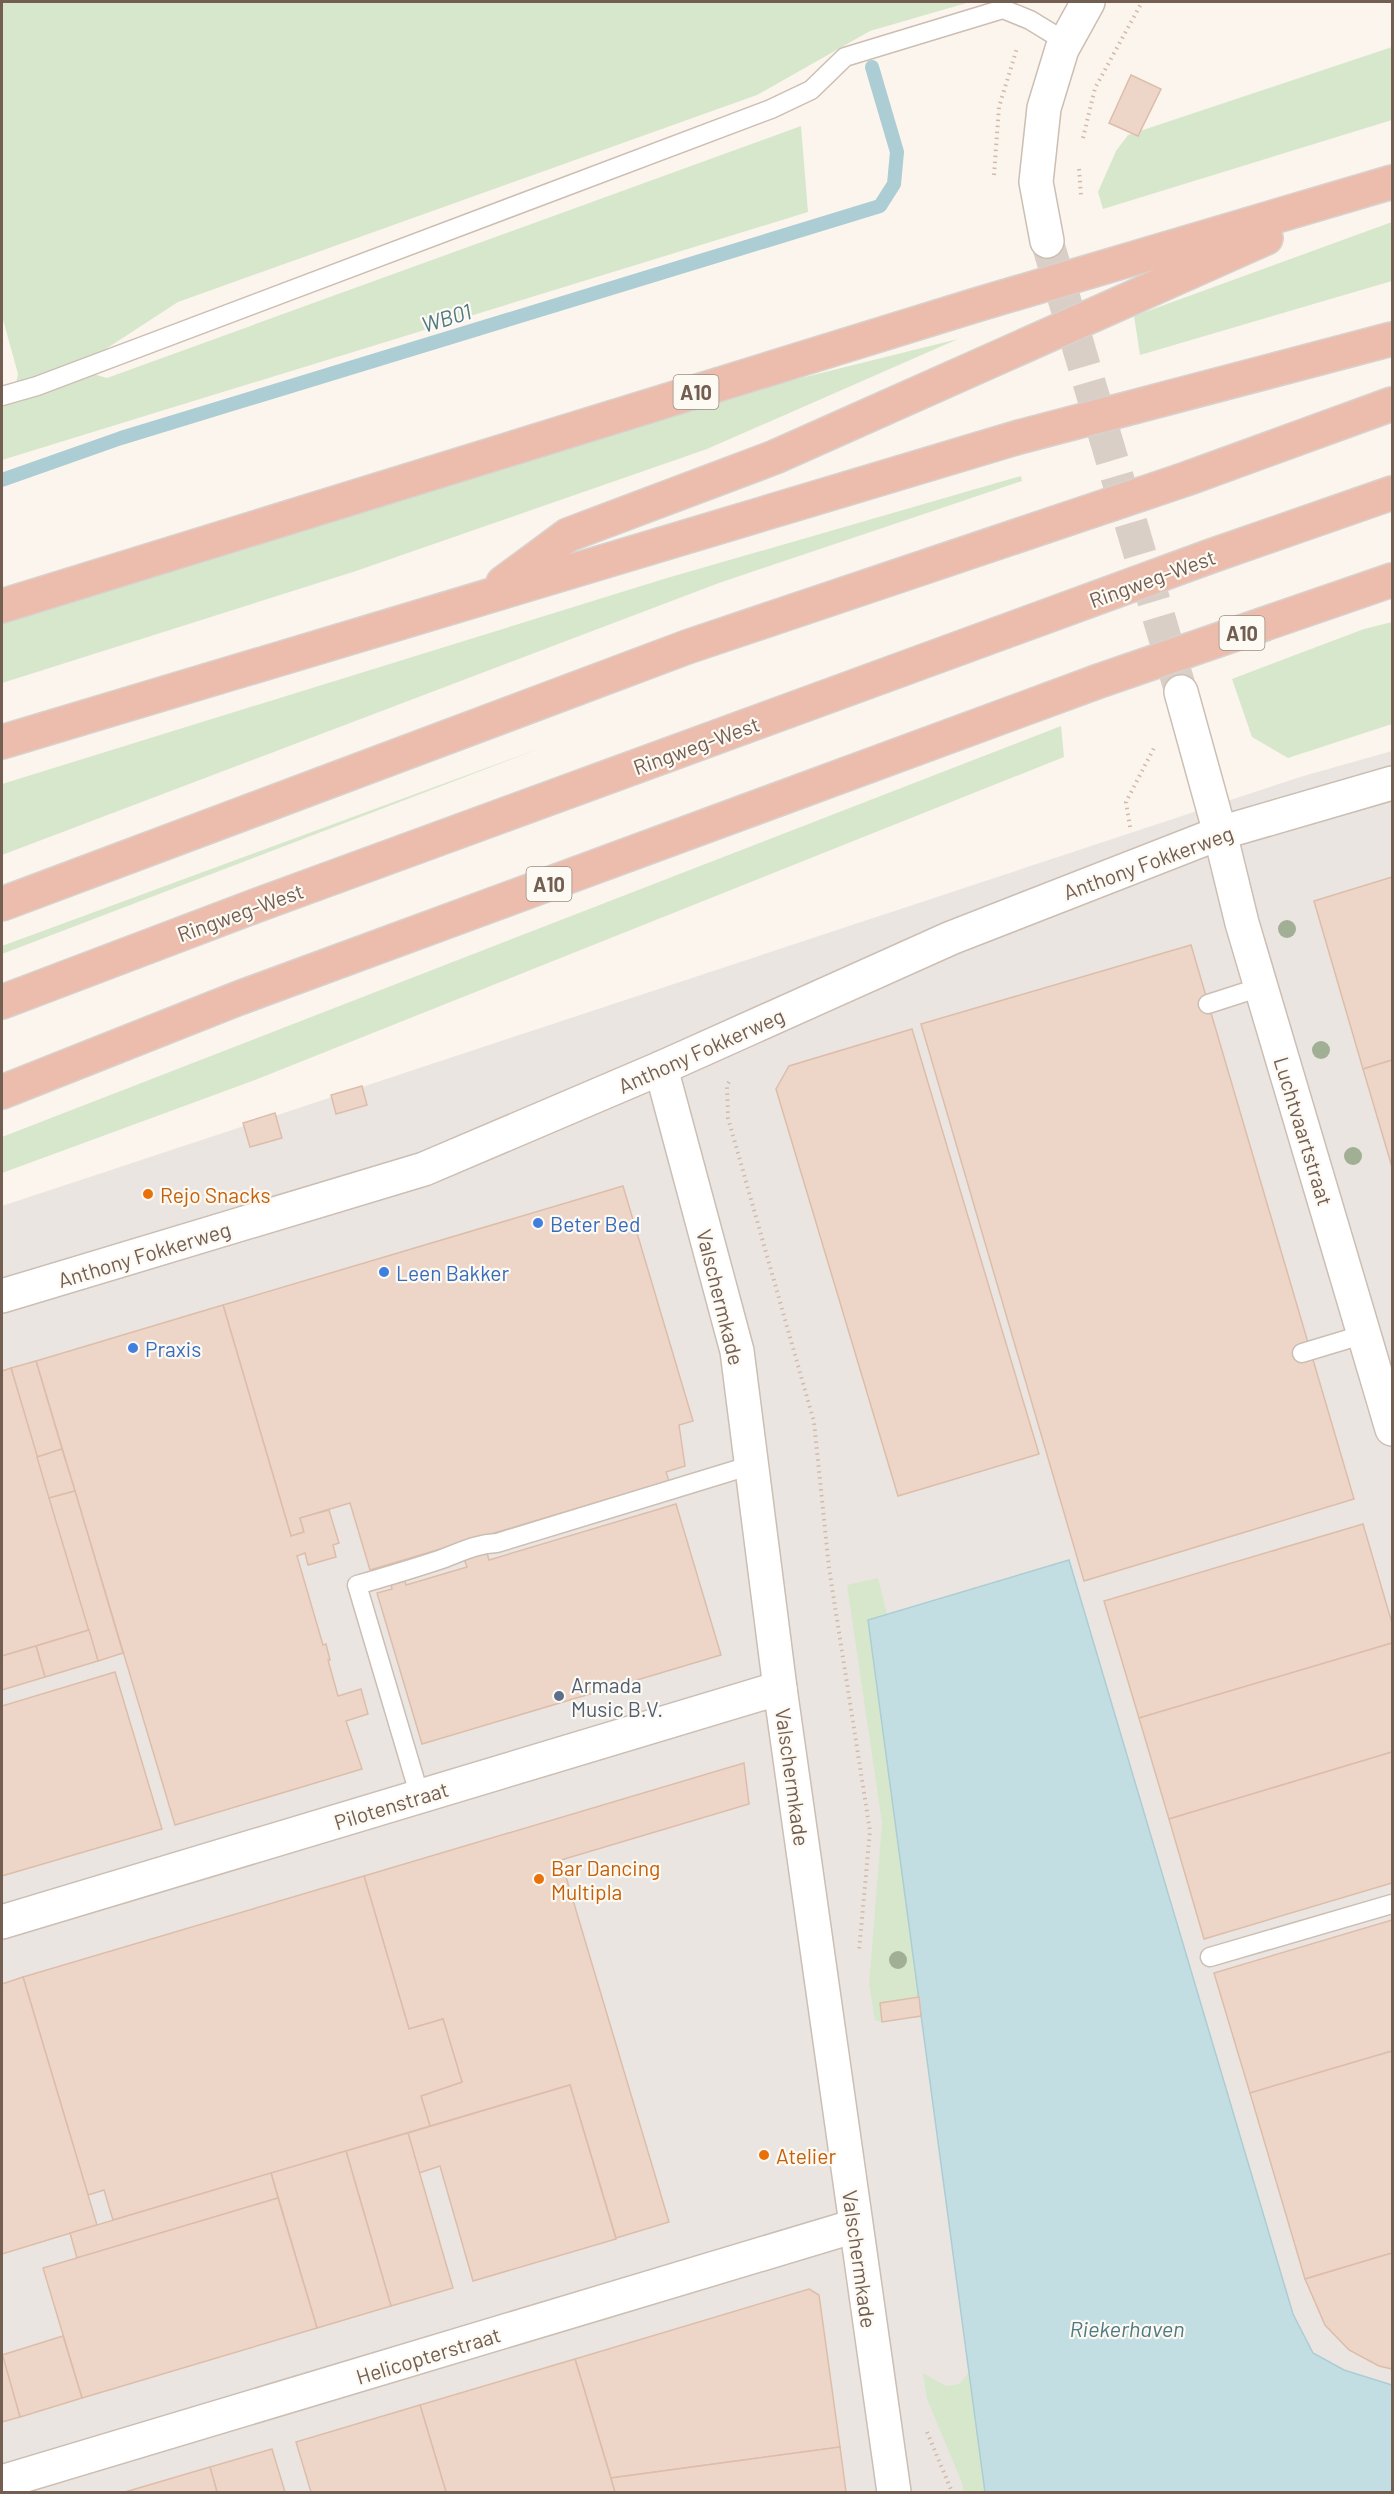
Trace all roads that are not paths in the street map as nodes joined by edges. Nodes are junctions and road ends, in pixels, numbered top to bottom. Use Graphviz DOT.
graph roads {
  1 [pos="1088,2"];
  2 [pos="1066,42"];
  3 [pos="1392,183"];
  4 [pos="1047,241"];
  5 [pos="1392,339"];
  6 [pos="2,396"];
  7 [pos="1392,404"];
  8 [pos="1392,493"];
  9 [pos="1392,580"];
  10 [pos="485,596"];
  11 [pos="2,606"];
  12 [pos="1181,692"];
  13 [pos="2,742"];
  14 [pos="1392,783"];
  15 [pos="1220,833"];
  16 [pos="2,904"];
  17 [pos="1261,987"];
  18 [pos="2,1002"];
  19 [pos="1208,1004"];
  20 [pos="662,1068"];
  21 [pos="2,1092"];
  22 [pos="2,1296"];
  23 [pos="1365,1334"];
  24 [pos="1302,1353"];
  25 [pos="1392,1429"];
  26 [pos="752,1465"];
  27 [pos="780,1688"];
  28 [pos="420,1797"];
  29 [pos="1392,1904"];
  30 [pos="2,1922"];
  31 [pos="1210,1957"];
  32 [pos="855,2226"];
  33 [pos="2,2482"];
  34 [pos="894,2493"];
  1 -- 2 [label="street"];
  2 -- 4 [label="street"];
  2 -- 6 [label="lane"];
  3 -- 10 [label="highway, A10"];
  3 -- 11 [label="highway, A10"];
  5 -- 10 [label="highway, A10"];
  7 -- 16 [label="highway"];
  8 -- 18 [label="highway, Ringweg-West"];
  9 -- 21 [label="highway, A10"];
  10 -- 13 [label="highway, A10"];
  12 -- 15 [label="street, Luchtvaartstraat"];
  14 -- 15 [label="street, Anthony Fokkerweg"];
  15 -- 17 [label="street, Luchtvaartstraat"];
  15 -- 20 [label="street, Anthony Fokkerweg"];
  17 -- 19 [label="lane"];
  17 -- 23 [label="street, Luchtvaartstraat"];
  20 -- 22 [label="street, Anthony Fokkerweg"];
  20 -- 26 [label="street, Valschermkade"];
  23 -- 24 [label="lane"];
  23 -- 25 [label="street, Luchtvaartstraat"];
  26 -- 27 [label="street, Valschermkade"];
  26 -- 28 [label="lane"];
  27 -- 28 [label="street, Pilotenstraat"];
  27 -- 32 [label="street, Valschermkade"];
  28 -- 30 [label="street, Pilotenstraat"];
  29 -- 31 [label="lane"];
  32 -- 33 [label="street, Helicopterstraat"];
  32 -- 34 [label="street, Valschermkade"];
}
